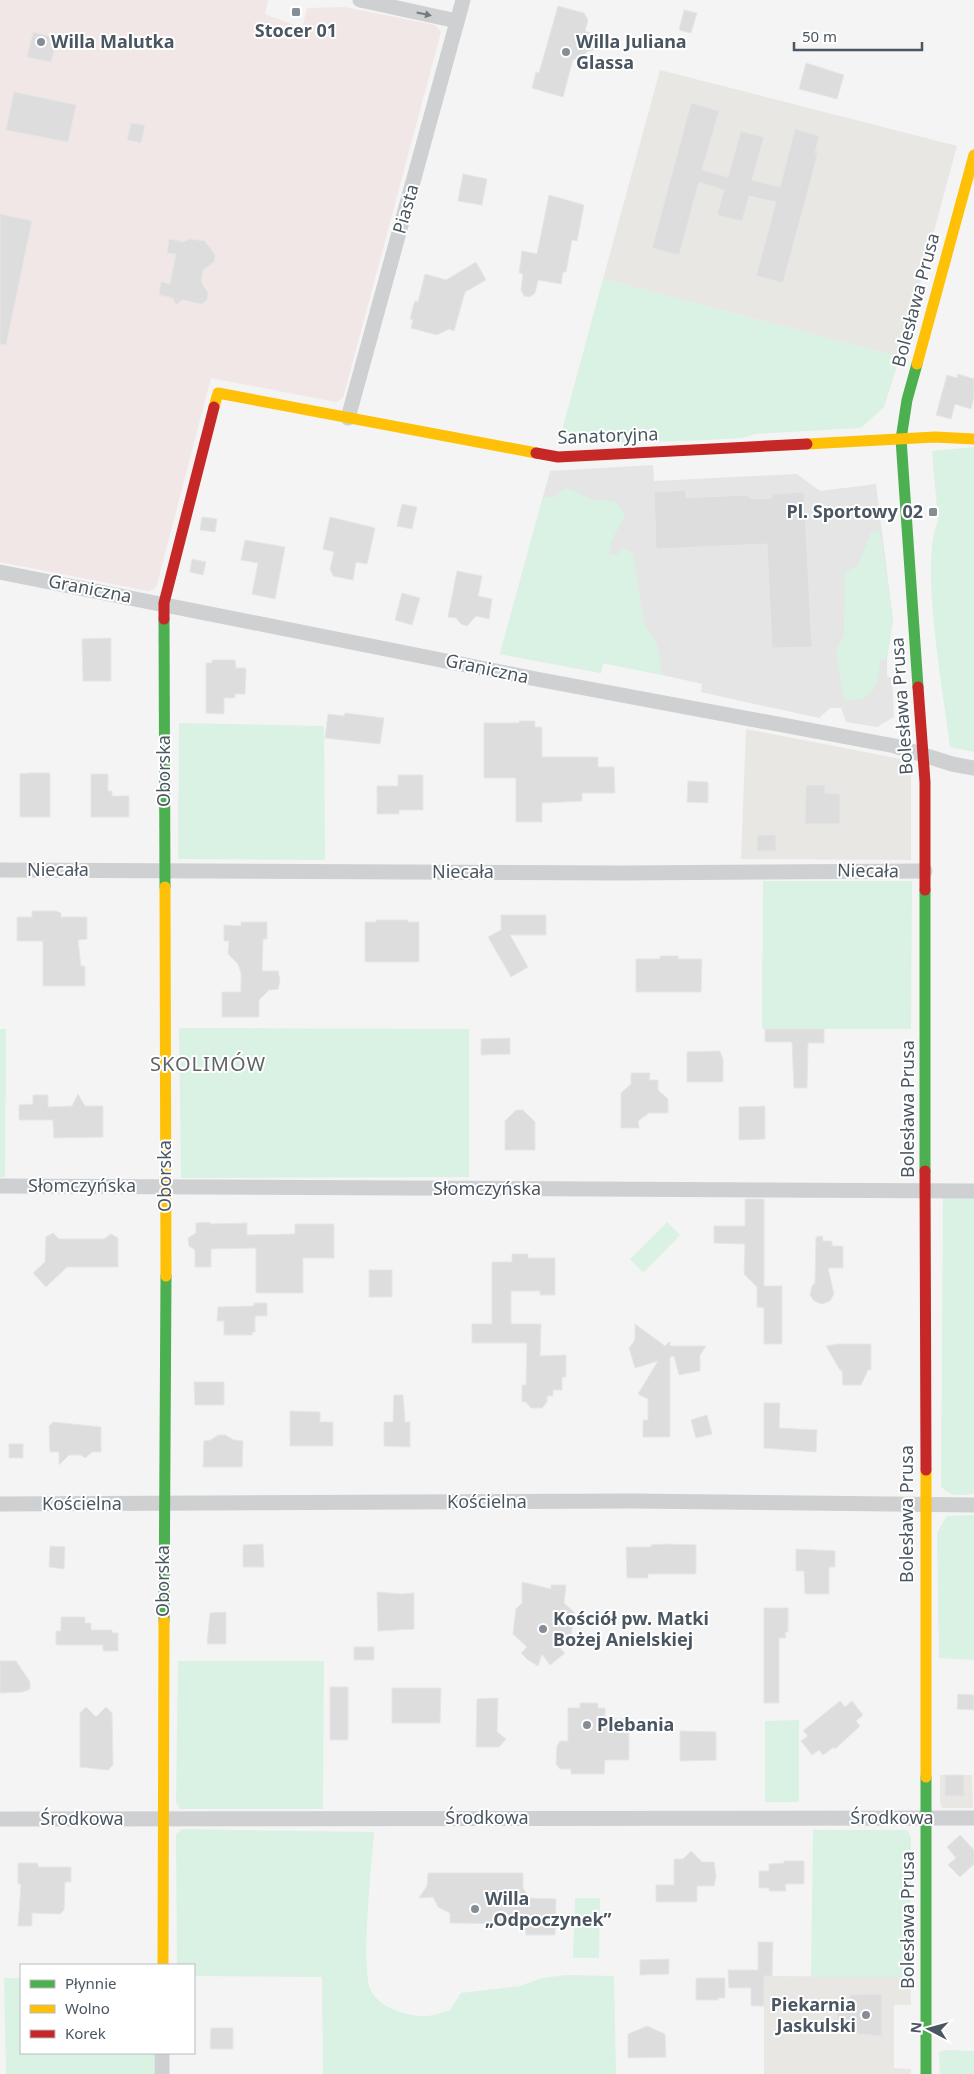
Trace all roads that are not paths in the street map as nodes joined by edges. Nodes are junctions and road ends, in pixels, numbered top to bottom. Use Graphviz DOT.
graph roads {
  1 [pos="360,0"];
  2 [pos="463,0"];
  3 [pos="457,21"];
  4 [pos="974,155"];
  5 [pos="218,393"];
  6 [pos="348,418"];
  7 [pos="901,438"];
  8 [pos="974,439"];
  9 [pos="0,572"];
  10 [pos="164,603"];
  11 [pos="925,754"];
  12 [pos="974,768"];
  13 [pos="0,870"];
  14 [pos="165,870"];
  15 [pos="925,871"];
  16 [pos="0,1186"];
  17 [pos="166,1186"];
  18 [pos="925,1191"];
  19 [pos="974,1191"];
  20 [pos="0,1504"];
  21 [pos="164,1504"];
  22 [pos="924,1505"];
  23 [pos="974,1505"];
  24 [pos="164,1818"];
  25 [pos="925,1818"];
  26 [pos="974,1818"];
  27 [pos="0,1819"];
  28 [pos="163,1964"];
  29 [pos="162,2054"];
  30 [pos="162,2074"];
  31 [pos="926,2074"];
  1 -- 3 [label="street, one-way"];
  2 -- 3 [label="street, Piasta"];
  3 -- 6 [label="street, Piasta"];
  4 -- 7 [label="street, Bolesława Prusa"];
  5 -- 6 [label="street, Sanatoryjna"];
  5 -- 10 [label="street, Oborska"];
  6 -- 7 [label="street, Sanatoryjna"];
  7 -- 8 [label="street, Sanatoryjna"];
  7 -- 11 [label="street, Bolesława Prusa"];
  9 -- 10 [label="street, Graniczna"];
  10 -- 11 [label="street, Graniczna"];
  10 -- 14 [label="street, Oborska"];
  11 -- 12 [label="street, Graniczna"];
  11 -- 15 [label="street, Bolesława Prusa"];
  13 -- 14 [label="street, Niecała"];
  14 -- 15 [label="street, Niecała"];
  14 -- 17 [label="street, Oborska"];
  15 -- 18 [label="street, Bolesława Prusa"];
  16 -- 17 [label="street, Słomczyńska"];
  17 -- 18 [label="street, Słomczyńska"];
  17 -- 21 [label="street, Oborska"];
  18 -- 19 [label="street, Słomczyńska"];
  18 -- 22 [label="street, Bolesława Prusa"];
  20 -- 21 [label="street, Kościelna"];
  21 -- 22 [label="street, Kościelna"];
  21 -- 24 [label="street, Oborska"];
  22 -- 23 [label="street, Kościelna"];
  22 -- 25 [label="street, Bolesława Prusa"];
  24 -- 25 [label="street, Środkowa"];
  24 -- 27 [label="street, Środkowa"];
  24 -- 28 [label="street, Oborska"];
  25 -- 26 [label="street, Środkowa"];
  25 -- 31 [label="street, Bolesława Prusa"];
  29 -- 30 [label="street"];
}
